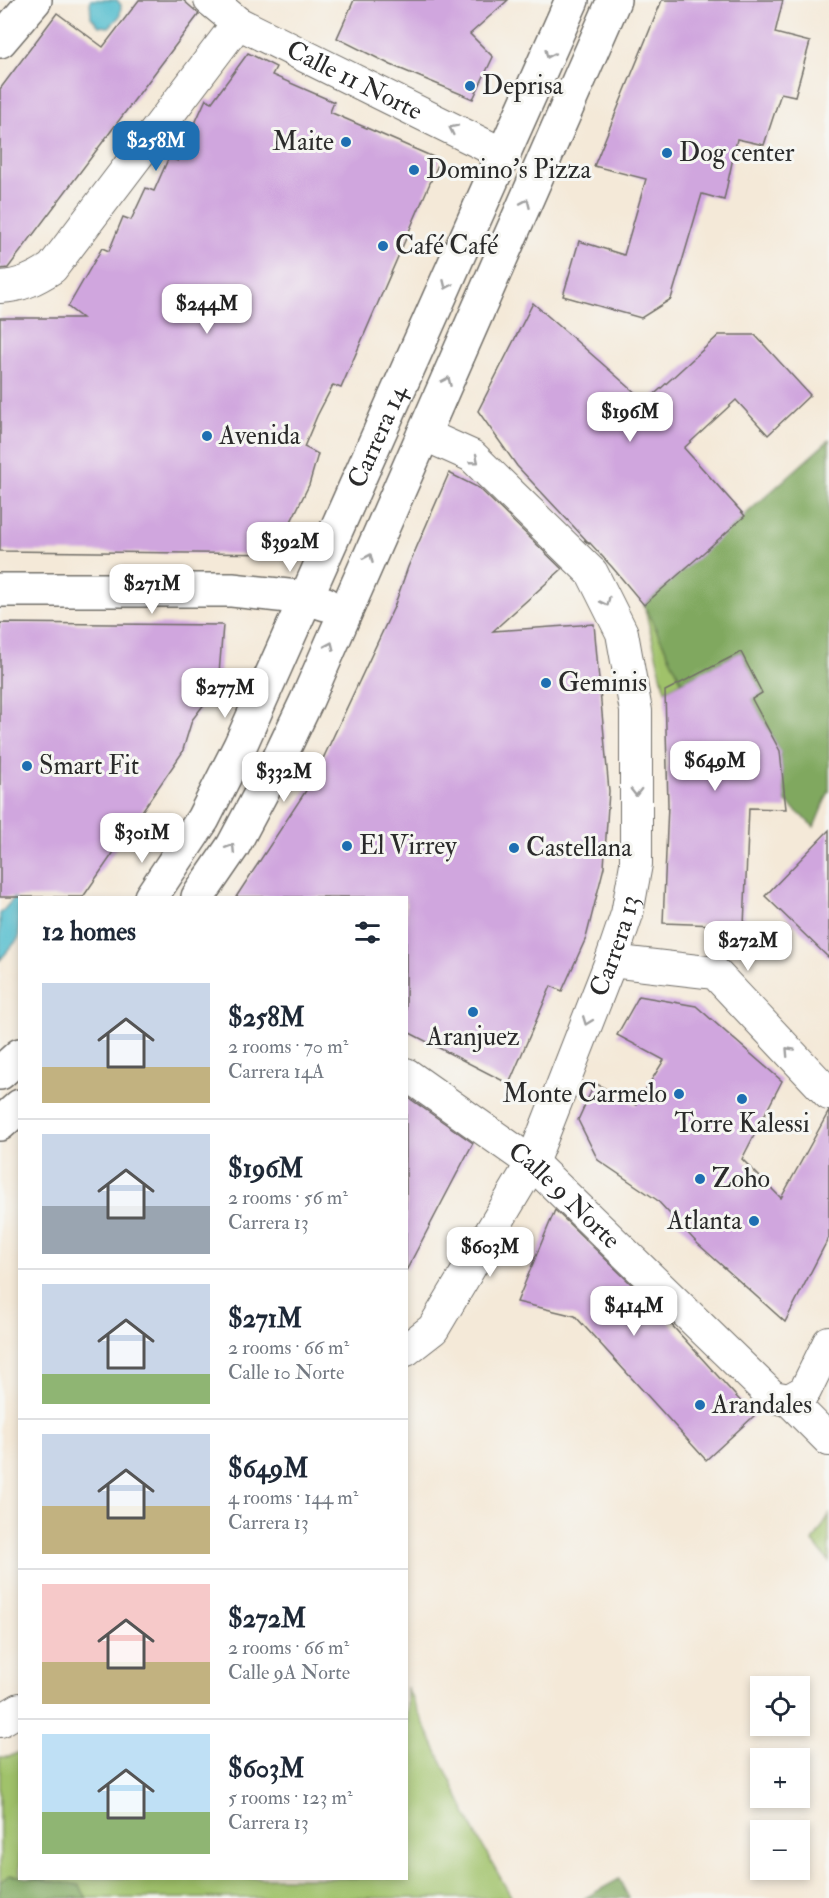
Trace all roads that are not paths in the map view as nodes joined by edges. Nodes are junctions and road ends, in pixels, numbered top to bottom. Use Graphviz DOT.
graph roads {
  1 [pos="35,0"];
  2 [pos="210,0"];
  3 [pos="572,0"];
  4 [pos="614,0"];
  5 [pos="238,23"];
  6 [pos="0,41"];
  7 [pos="505,155"];
  8 [pos="0,287"];
  9 [pos="423,434"];
  10 [pos="0,590"];
  11 [pos="307,598"];
  12 [pos="345,611"];
  13 [pos="152,896"];
  14 [pos="199,896"];
  15 [pos="611,961"];
  16 [pos="18,1057"];
  17 [pos="0,1073"];
  18 [pos="408,1075"];
  19 [pos="829,1094"];
  20 [pos="18,1108"];
  21 [pos="0,1124"];
  22 [pos="532,1163"];
  23 [pos="829,1342"];
  24 [pos="408,1348"];
  25 [pos="789,1400"];
  26 [pos="829,1440"];
  27 [pos="18,1710"];
  28 [pos="0,1721"];
  1 -- 6 [label="main road"];
  2 -- 5 [label="street, Calle 11 Norte"];
  3 -- 7 [label="main road, Carrera 14, one-way"];
  9 -- 4 [label="main road, Carrera 14, one-way"];
  7 -- 5 [label="street, Calle 11 Norte, one-way"];
  5 -- 8 [label="street"];
  7 -- 11 [label="main road, Carrera 14, one-way"];
  12 -- 9 [label="main road, Carrera 14, one-way"];
  9 -- 15 [label="street, Carrera 13, one-way"];
  10 -- 11 [label="main road"];
  11 -- 12 [label="main road"];
  11 -- 13 [label="main road, Carrera 14"];
  14 -- 12 [label="main road, Carrera 14, one-way"];
  19 -- 15 [label="street, one-way"];
  15 -- 22 [label="street, Carrera 13, one-way"];
  16 -- 17 [label="main road"];
  18 -- 22 [label="street, Calle 9 Norte"];
  20 -- 21 [label="main road"];
  22 -- 24 [label="street, Carrera 13"];
  22 -- 25 [label="street, Calle 9 Norte"];
  23 -- 25 [label="street"];
  25 -- 26 [label="street, Calle 9 Norte"];
  27 -- 28 [label="street"];
}
